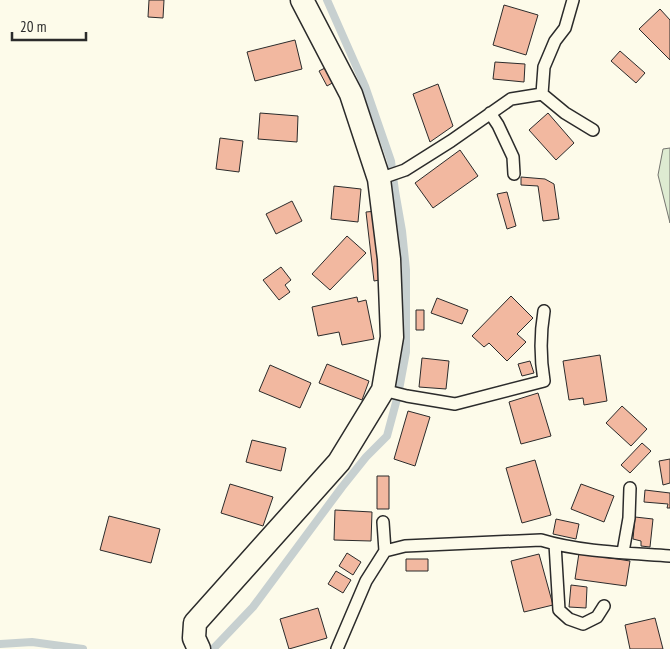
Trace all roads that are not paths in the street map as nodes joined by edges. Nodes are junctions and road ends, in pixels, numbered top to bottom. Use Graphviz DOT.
graph roads {
  1 [pos="302,0"];
  2 [pos="573,0"];
  3 [pos="542,94"];
  4 [pos="490,112"];
  5 [pos="593,130"];
  6 [pos="514,174"];
  7 [pos="384,178"];
  8 [pos="544,311"];
  9 [pos="387,392"];
  10 [pos="630,488"];
  11 [pos="383,522"];
  12 [pos="555,544"];
  13 [pos="385,551"];
  14 [pos="623,552"];
  15 [pos="670,556"];
  16 [pos="604,606"];
  17 [pos="197,644"];
  18 [pos="337,649"];
  1 -- 7 [label="street"];
  2 -- 3 [label="lane"];
  3 -- 4 [label="lane"];
  3 -- 5 [label="lane"];
  4 -- 6 [label="lane"];
  4 -- 7 [label="lane"];
  7 -- 9 [label="street"];
  8 -- 9 [label="lane"];
  9 -- 17 [label="street"];
  10 -- 14 [label="lane"];
  11 -- 13 [label="lane"];
  12 -- 13 [label="lane"];
  12 -- 14 [label="lane"];
  12 -- 16 [label="lane"];
  13 -- 18 [label="lane"];
  14 -- 15 [label="lane"];
}
